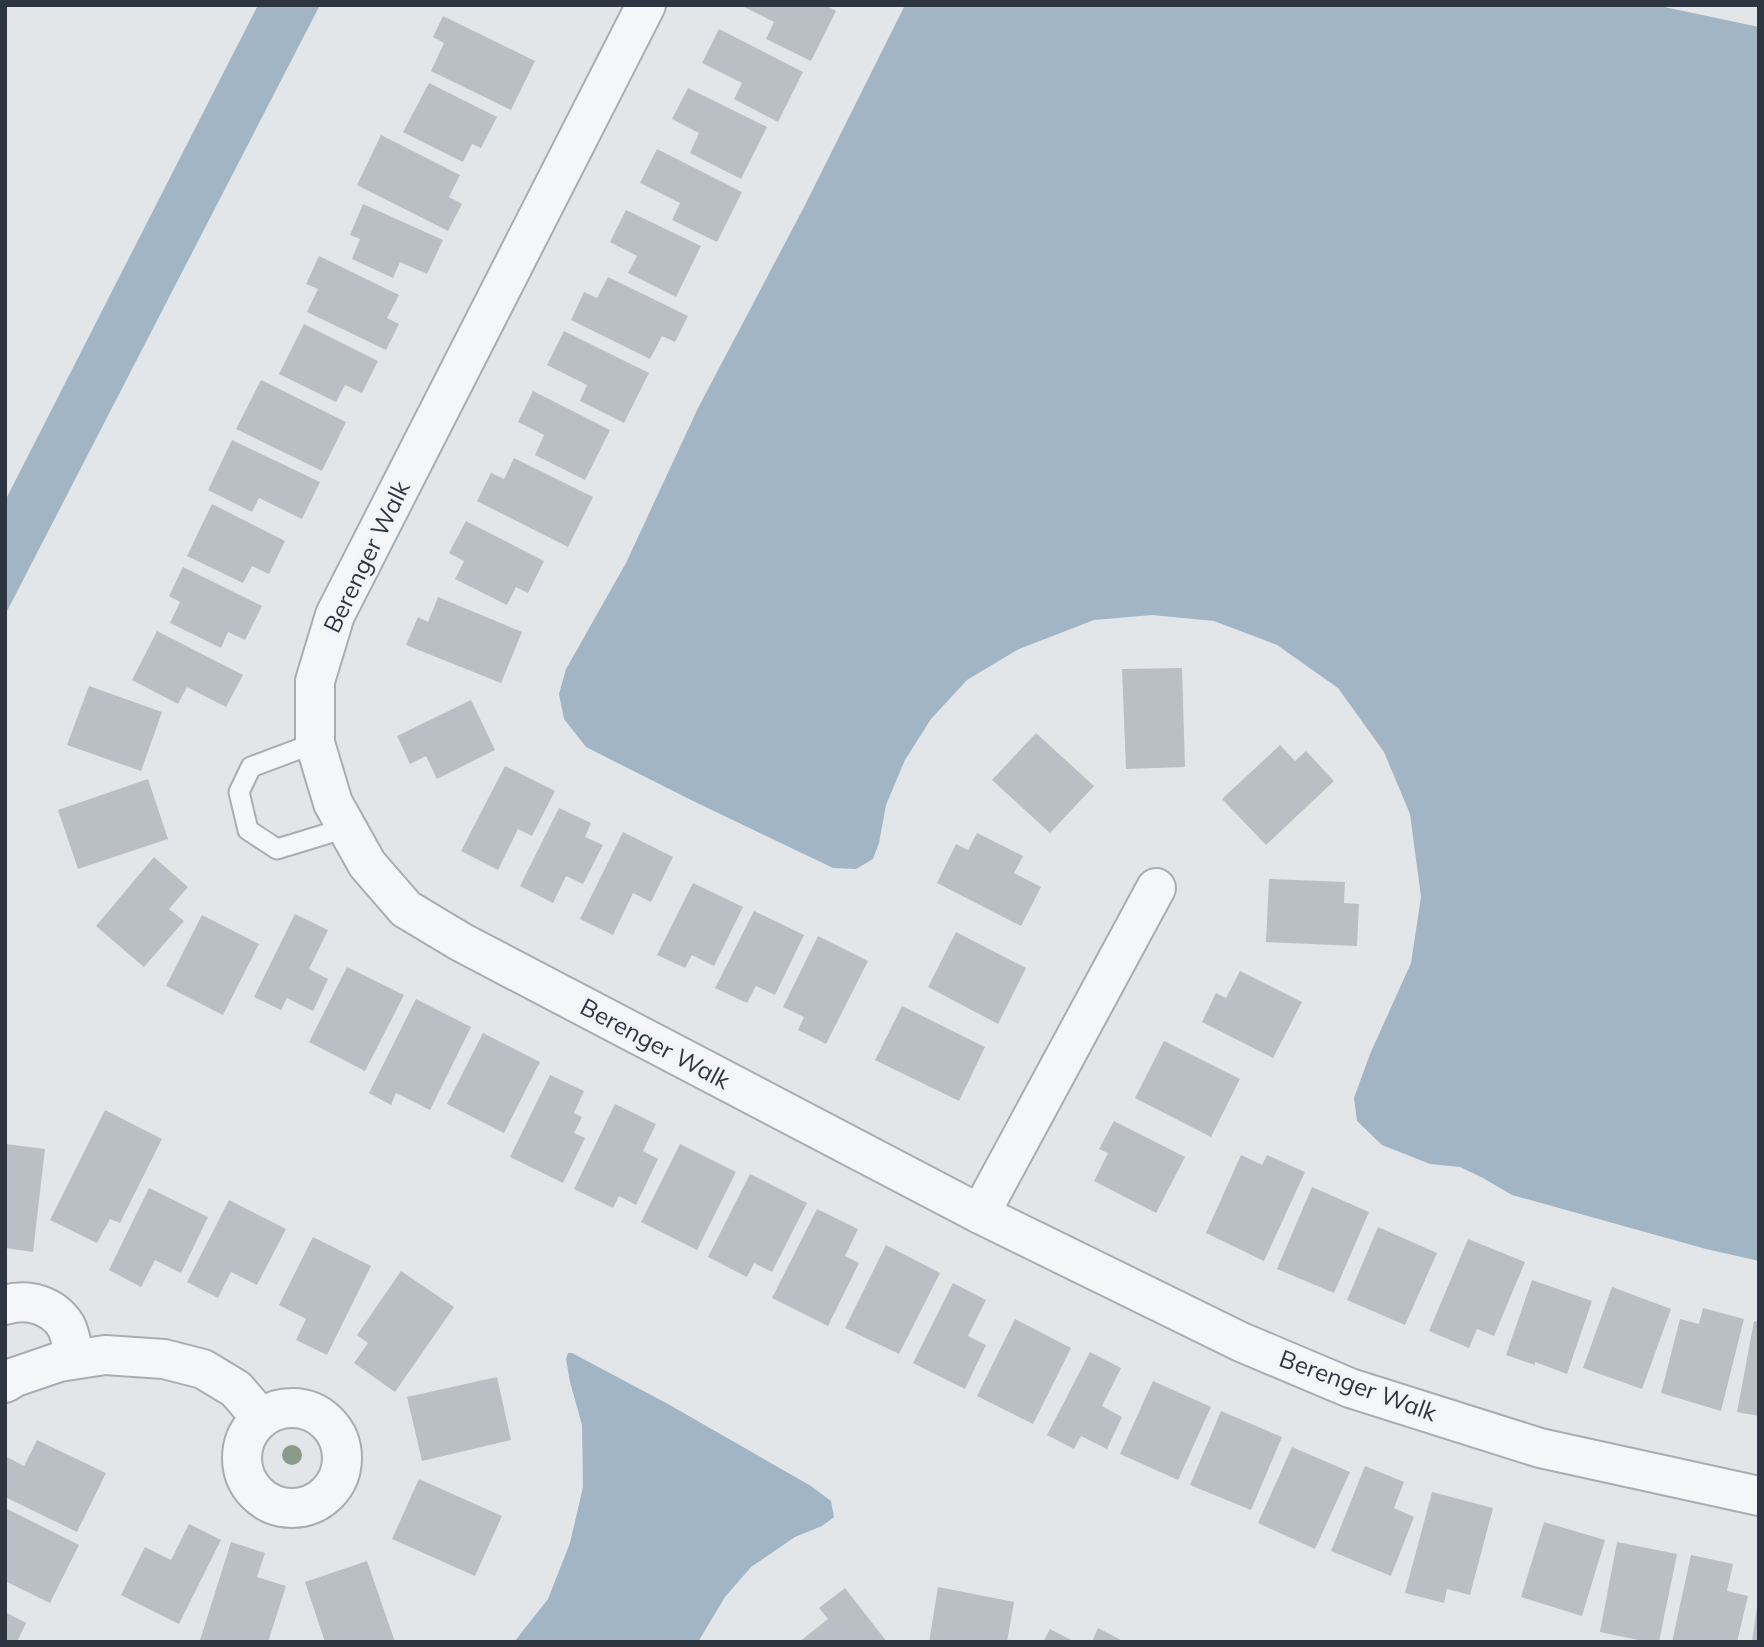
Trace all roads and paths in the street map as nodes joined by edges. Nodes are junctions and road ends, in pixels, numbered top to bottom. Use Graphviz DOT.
graph roads {
  1 [pos="646,5"];
  2 [pos="315,743"];
  3 [pos="346,828"];
  4 [pos="1156,888"];
  5 [pos="980,1214"];
  6 [pos="5,1305"];
  7 [pos="75,1359"];
  8 [pos="5,1383"];
  9 [pos="261,1418"];
  10 [pos="1759,1496"];
  1 -- 2 [label="street, Berenger Walk"];
  2 -- 3 [label="street, Berenger Walk"];
  2 -- 3 [label="lane"];
  3 -- 5 [label="street, Berenger Walk"];
  4 -- 5 [label="street"];
  5 -- 10 [label="street, Berenger Walk"];
  6 -- 7 [label="street"];
  7 -- 8 [label="street"];
  7 -- 9 [label="street"];
}
